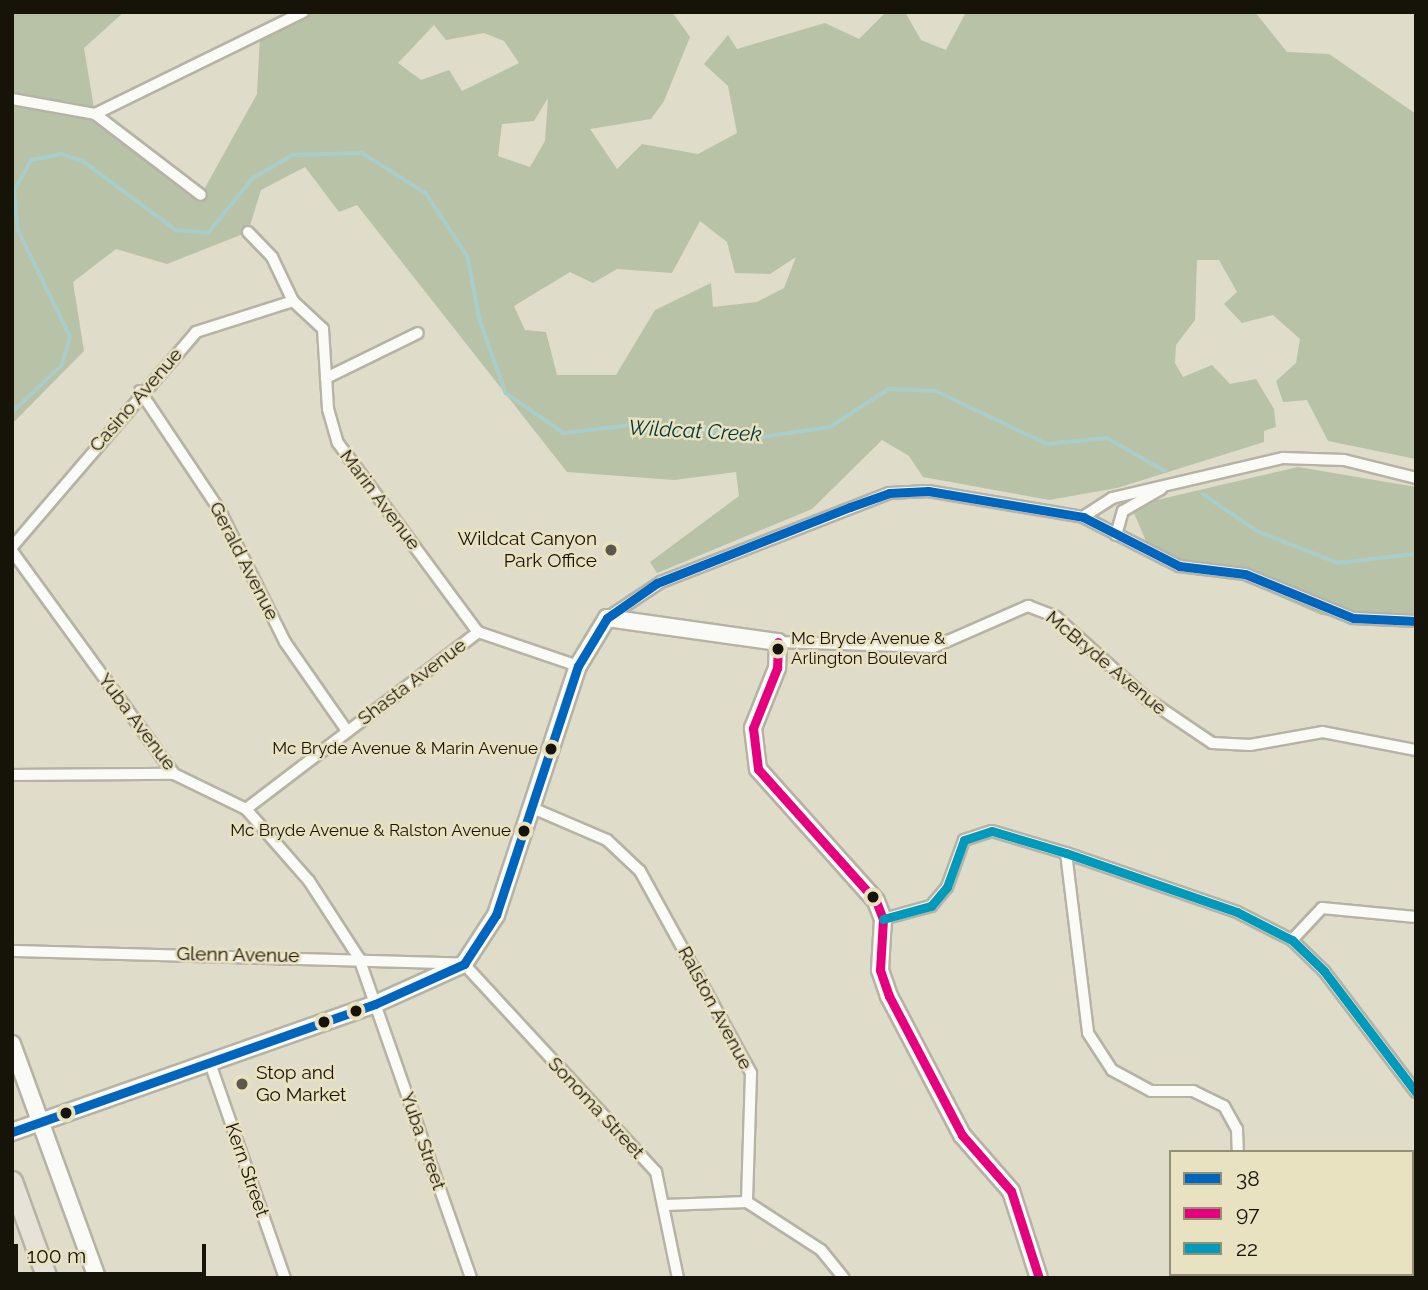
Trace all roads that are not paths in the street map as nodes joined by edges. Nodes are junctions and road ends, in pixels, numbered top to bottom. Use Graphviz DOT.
graph roads {
  1 [pos="303,12"];
  2 [pos="12,99"];
  3 [pos="95,114"];
  4 [pos="201,195"];
  5 [pos="248,232"];
  6 [pos="293,301"];
  7 [pos="418,333"];
  8 [pos="327,378"];
  9 [pos="140,391"];
  10 [pos="1416,478"];
  11 [pos="1161,489"];
  12 [pos="1118,498"];
  13 [pos="1123,511"];
  14 [pos="1083,517"];
  15 [pos="1116,535"];
  16 [pos="12,549"];
  17 [pos="607,618"];
  18 [pos="1416,621"];
  19 [pos="478,632"];
  20 [pos="778,642"];
  21 [pos="578,666"];
  22 [pos="347,732"];
  23 [pos="1416,750"];
  24 [pos="174,774"];
  25 [pos="12,775"];
  26 [pos="530,807"];
  27 [pos="246,809"];
  28 [pos="1066,853"];
  29 [pos="1416,917"];
  30 [pos="883,919"];
  31 [pos="1292,940"];
  32 [pos="12,951"];
  33 [pos="359,958"];
  34 [pos="464,964"];
  35 [pos="375,1004"];
  36 [pos="12,1044"];
  37 [pos="210,1063"];
  38 [pos="1416,1092"];
  39 [pos="36,1124"];
  40 [pos="12,1132"];
  41 [pos="1238,1150"];
  42 [pos="12,1181"];
  43 [pos="747,1202"];
  44 [pos="664,1205"];
  45 [pos="47,1278"];
  46 [pos="97,1278"];
  47 [pos="285,1278"];
  48 [pos="471,1278"];
  49 [pos="678,1278"];
  50 [pos="844,1278"];
  51 [pos="1038,1278"];
  1 -- 3 [label="street"];
  2 -- 3 [label="street"];
  3 -- 4 [label="street"];
  5 -- 6 [label="street, Marin Avenue"];
  6 -- 8 [label="street, Marin Avenue"];
  6 -- 9 [label="street, Casino Avenue"];
  7 -- 8 [label="street"];
  8 -- 19 [label="street, Marin Avenue"];
  9 -- 16 [label="street, Casino Avenue"];
  9 -- 22 [label="street, Gerald Avenue"];
  10 -- 11 [label="street"];
  11 -- 12 [label="street"];
  11 -- 13 [label="street"];
  12 -- 13 [label="street"];
  12 -- 14 [label="street"];
  13 -- 15 [label="street"];
  14 -- 15 [label="street"];
  14 -- 17 [label="street"];
  15 -- 18 [label="street"];
  16 -- 24 [label="street, Yuba Avenue"];
  17 -- 20 [label="main road, McBryde Avenue"];
  17 -- 21 [label="main road"];
  19 -- 21 [label="street"];
  19 -- 22 [label="street, Shasta Avenue"];
  20 -- 23 [label="street, McBryde Avenue"];
  20 -- 30 [label="main road"];
  21 -- 26 [label="main road"];
  22 -- 27 [label="street, Shasta Avenue"];
  24 -- 25 [label="street"];
  24 -- 27 [label="street, Yuba Avenue"];
  26 -- 34 [label="main road"];
  26 -- 43 [label="street, Ralston Avenue"];
  27 -- 33 [label="street, Yuba Avenue"];
  28 -- 30 [label="street"];
  28 -- 31 [label="street"];
  28 -- 41 [label="street"];
  29 -- 31 [label="street"];
  30 -- 51 [label="main road"];
  31 -- 38 [label="street"];
  32 -- 33 [label="street, Glenn Avenue"];
  33 -- 34 [label="street, Glenn Avenue"];
  33 -- 35 [label="street, Yuba Avenue"];
  34 -- 35 [label="main road"];
  34 -- 44 [label="street, Sonoma Street"];
  35 -- 37 [label="main road"];
  35 -- 48 [label="street, Yuba Street"];
  36 -- 39 [label="main road"];
  37 -- 39 [label="main road"];
  37 -- 47 [label="street, Kern Street"];
  39 -- 40 [label="main road"];
  39 -- 46 [label="main road"];
  42 -- 45 [label="highway"];
  43 -- 44 [label="street"];
  43 -- 50 [label="street"];
  44 -- 49 [label="street, Sonoma Street"];
}
